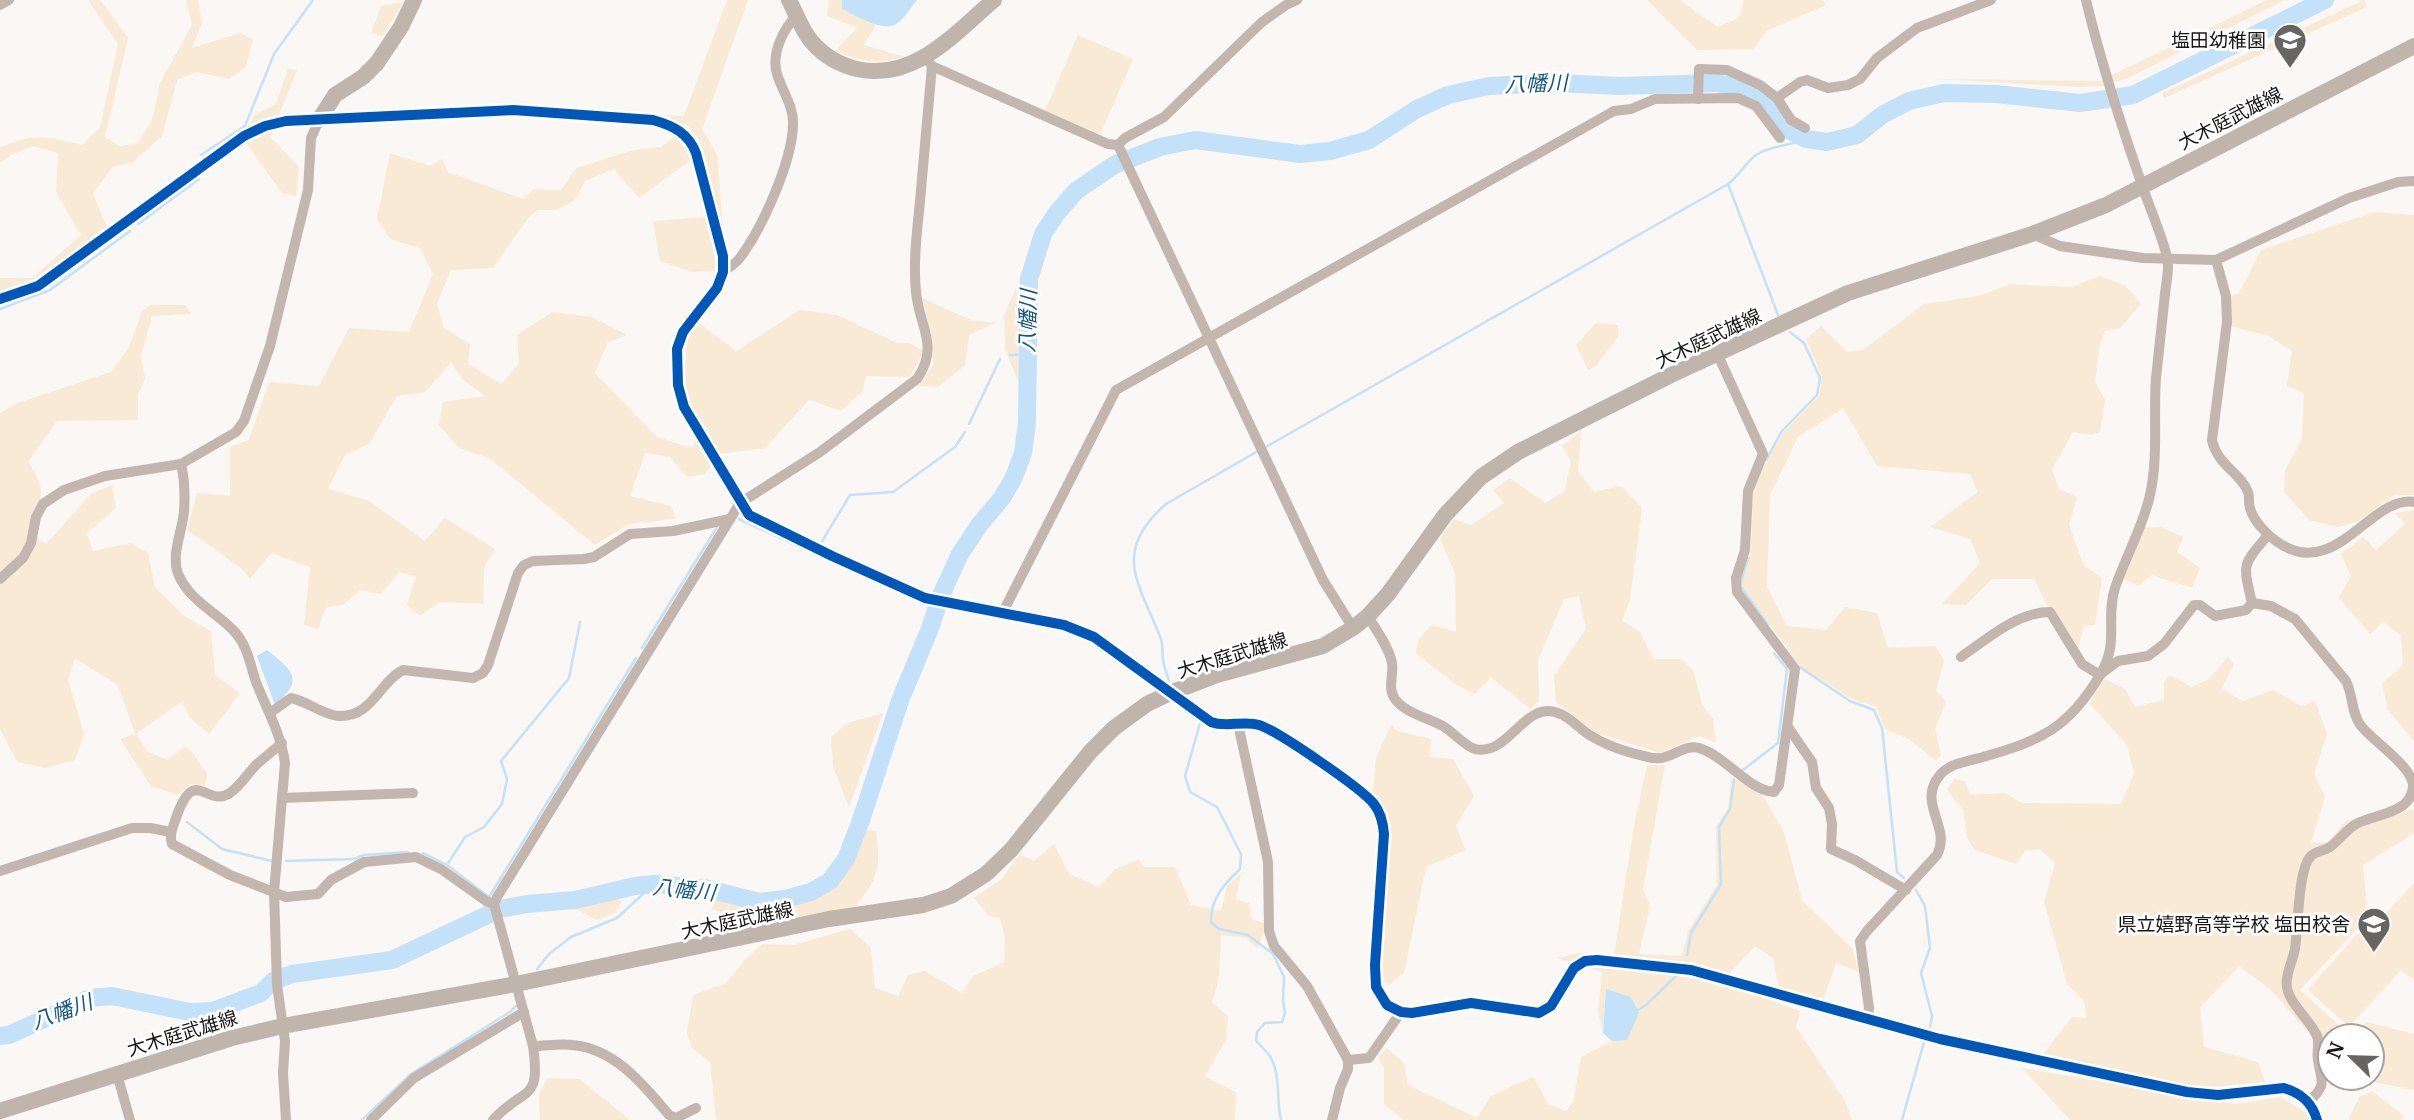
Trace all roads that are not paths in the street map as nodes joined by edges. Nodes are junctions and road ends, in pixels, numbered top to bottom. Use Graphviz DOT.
graph roads {
  1 [pos="9,0"];
  2 [pos="414,0"];
  3 [pos="789,0"];
  4 [pos="994,0"];
  5 [pos="1991,0"];
  6 [pos="2086,0"];
  7 [pos="1286,2"];
  8 [pos="0,5"];
  9 [pos="797,15"];
  10 [pos="2414,46"];
  11 [pos="929,61"];
  12 [pos="1777,98"];
  13 [pos="1698,99"];
  14 [pos="318,120"];
  15 [pos="1805,128"];
  16 [pos="1780,138"];
  17 [pos="1119,148"];
  18 [pos="2414,181"];
  19 [pos="2142,186"];
  20 [pos="2032,234"];
  21 [pos="2168,260"];
  22 [pos="2216,260"];
  23 [pos="723,272"];
  24 [pos="0,299"];
  25 [pos="1208,338"];
  26 [pos="1717,353"];
  27 [pos="181,464"];
  28 [pos="2414,502"];
  29 [pos="740,503"];
  30 [pos="730,519"];
  31 [pos="2268,535"];
  32 [pos="0,579"];
  33 [pos="2252,604"];
  34 [pos="1003,612"];
  35 [pos="1368,616"];
  36 [pos="1353,628"];
  37 [pos="1961,657"];
  38 [pos="2100,675"];
  39 [pos="1170,692"];
  40 [pos="270,713"];
  41 [pos="1238,724"];
  42 [pos="1788,727"];
  43 [pos="282,743"];
  44 [pos="413,793"];
  45 [pos="282,798"];
  46 [pos="171,832"];
  47 [pos="0,871"];
  48 [pos="1906,890"];
  49 [pos="274,892"];
  50 [pos="494,904"];
  51 [pos="516,984"];
  52 [pos="524,1012"];
  53 [pos="1401,1012"];
  54 [pos="1868,1018"];
  55 [pos="284,1026"];
  56 [pos="533,1046"];
  57 [pos="1348,1060"];
  58 [pos="117,1074"];
  59 [pos="2309,1102"];
  60 [pos="696,1108"];
  61 [pos="0,1111"];
  62 [pos="130,1120"];
  63 [pos="286,1120"];
  64 [pos="371,1120"];
  65 [pos="493,1120"];
  66 [pos="1332,1120"];
  67 [pos="2317,1120"];
  1 -- 8 [label="street"];
  2 -- 14 [label="main road"];
  3 -- 9 [label="main road"];
  4 -- 11 [label="main road"];
  5 -- 12 [label="street"];
  6 -- 19 [label="street"];
  7 -- 17 [label="street"];
  9 -- 11 [label="main road"];
  9 -- 23 [label="street"];
  10 -- 19 [label="main road, 大木庭武雄線"];
  11 -- 17 [label="street"];
  11 -- 29 [label="street"];
  12 -- 13 [label="street"];
  12 -- 15 [label="street"];
  13 -- 16 [label="street"];
  13 -- 25 [label="street"];
  14 -- 23 [label="street"];
  14 -- 24 [label="street"];
  14 -- 27 [label="street"];
  17 -- 25 [label="street"];
  18 -- 22 [label="street"];
  19 -- 20 [label="main road, 大木庭武雄線"];
  19 -- 21 [label="street"];
  20 -- 21 [label="street"];
  20 -- 26 [label="main road, 大木庭武雄線"];
  21 -- 22 [label="street"];
  21 -- 38 [label="street"];
  22 -- 31 [label="street"];
  23 -- 29 [label="street"];
  25 -- 34 [label="street"];
  25 -- 36 [label="street"];
  26 -- 35 [label="main road, 大木庭武雄線"];
  26 -- 42 [label="street"];
  27 -- 32 [label="street"];
  27 -- 40 [label="street"];
  28 -- 31 [label="street"];
  29 -- 30 [label="street"];
  29 -- 34 [label="street"];
  30 -- 40 [label="street"];
  30 -- 50 [label="street"];
  31 -- 33 [label="street"];
  33 -- 38 [label="street"];
  33 -- 59 [label="street"];
  34 -- 39 [label="street"];
  35 -- 36 [label="main road, 大木庭武雄線"];
  35 -- 42 [label="street"];
  36 -- 39 [label="main road, 大木庭武雄線"];
  37 -- 38 [label="street"];
  38 -- 48 [label="street"];
  39 -- 41 [label="street"];
  39 -- 51 [label="main road, 大木庭武雄線"];
  40 -- 43 [label="street"];
  41 -- 53 [label="street"];
  41 -- 57 [label="street"];
  42 -- 48 [label="street"];
  43 -- 45 [label="street"];
  43 -- 46 [label="street"];
  44 -- 45 [label="street"];
  45 -- 49 [label="street"];
  46 -- 47 [label="street"];
  46 -- 49 [label="street"];
  48 -- 54 [label="street"];
  49 -- 50 [label="street"];
  49 -- 55 [label="street"];
  50 -- 51 [label="street"];
  51 -- 52 [label="street"];
  51 -- 55 [label="main road, 大木庭武雄線"];
  52 -- 56 [label="street"];
  52 -- 64 [label="street"];
  53 -- 54 [label="street"];
  53 -- 57 [label="street"];
  54 -- 59 [label="street"];
  55 -- 58 [label="main road, 大木庭武雄線"];
  55 -- 63 [label="street"];
  56 -- 60 [label="street"];
  56 -- 65 [label="street"];
  57 -- 66 [label="street"];
  58 -- 61 [label="main road, 大木庭武雄線"];
  58 -- 62 [label="street"];
  59 -- 67 [label="street"];
}
